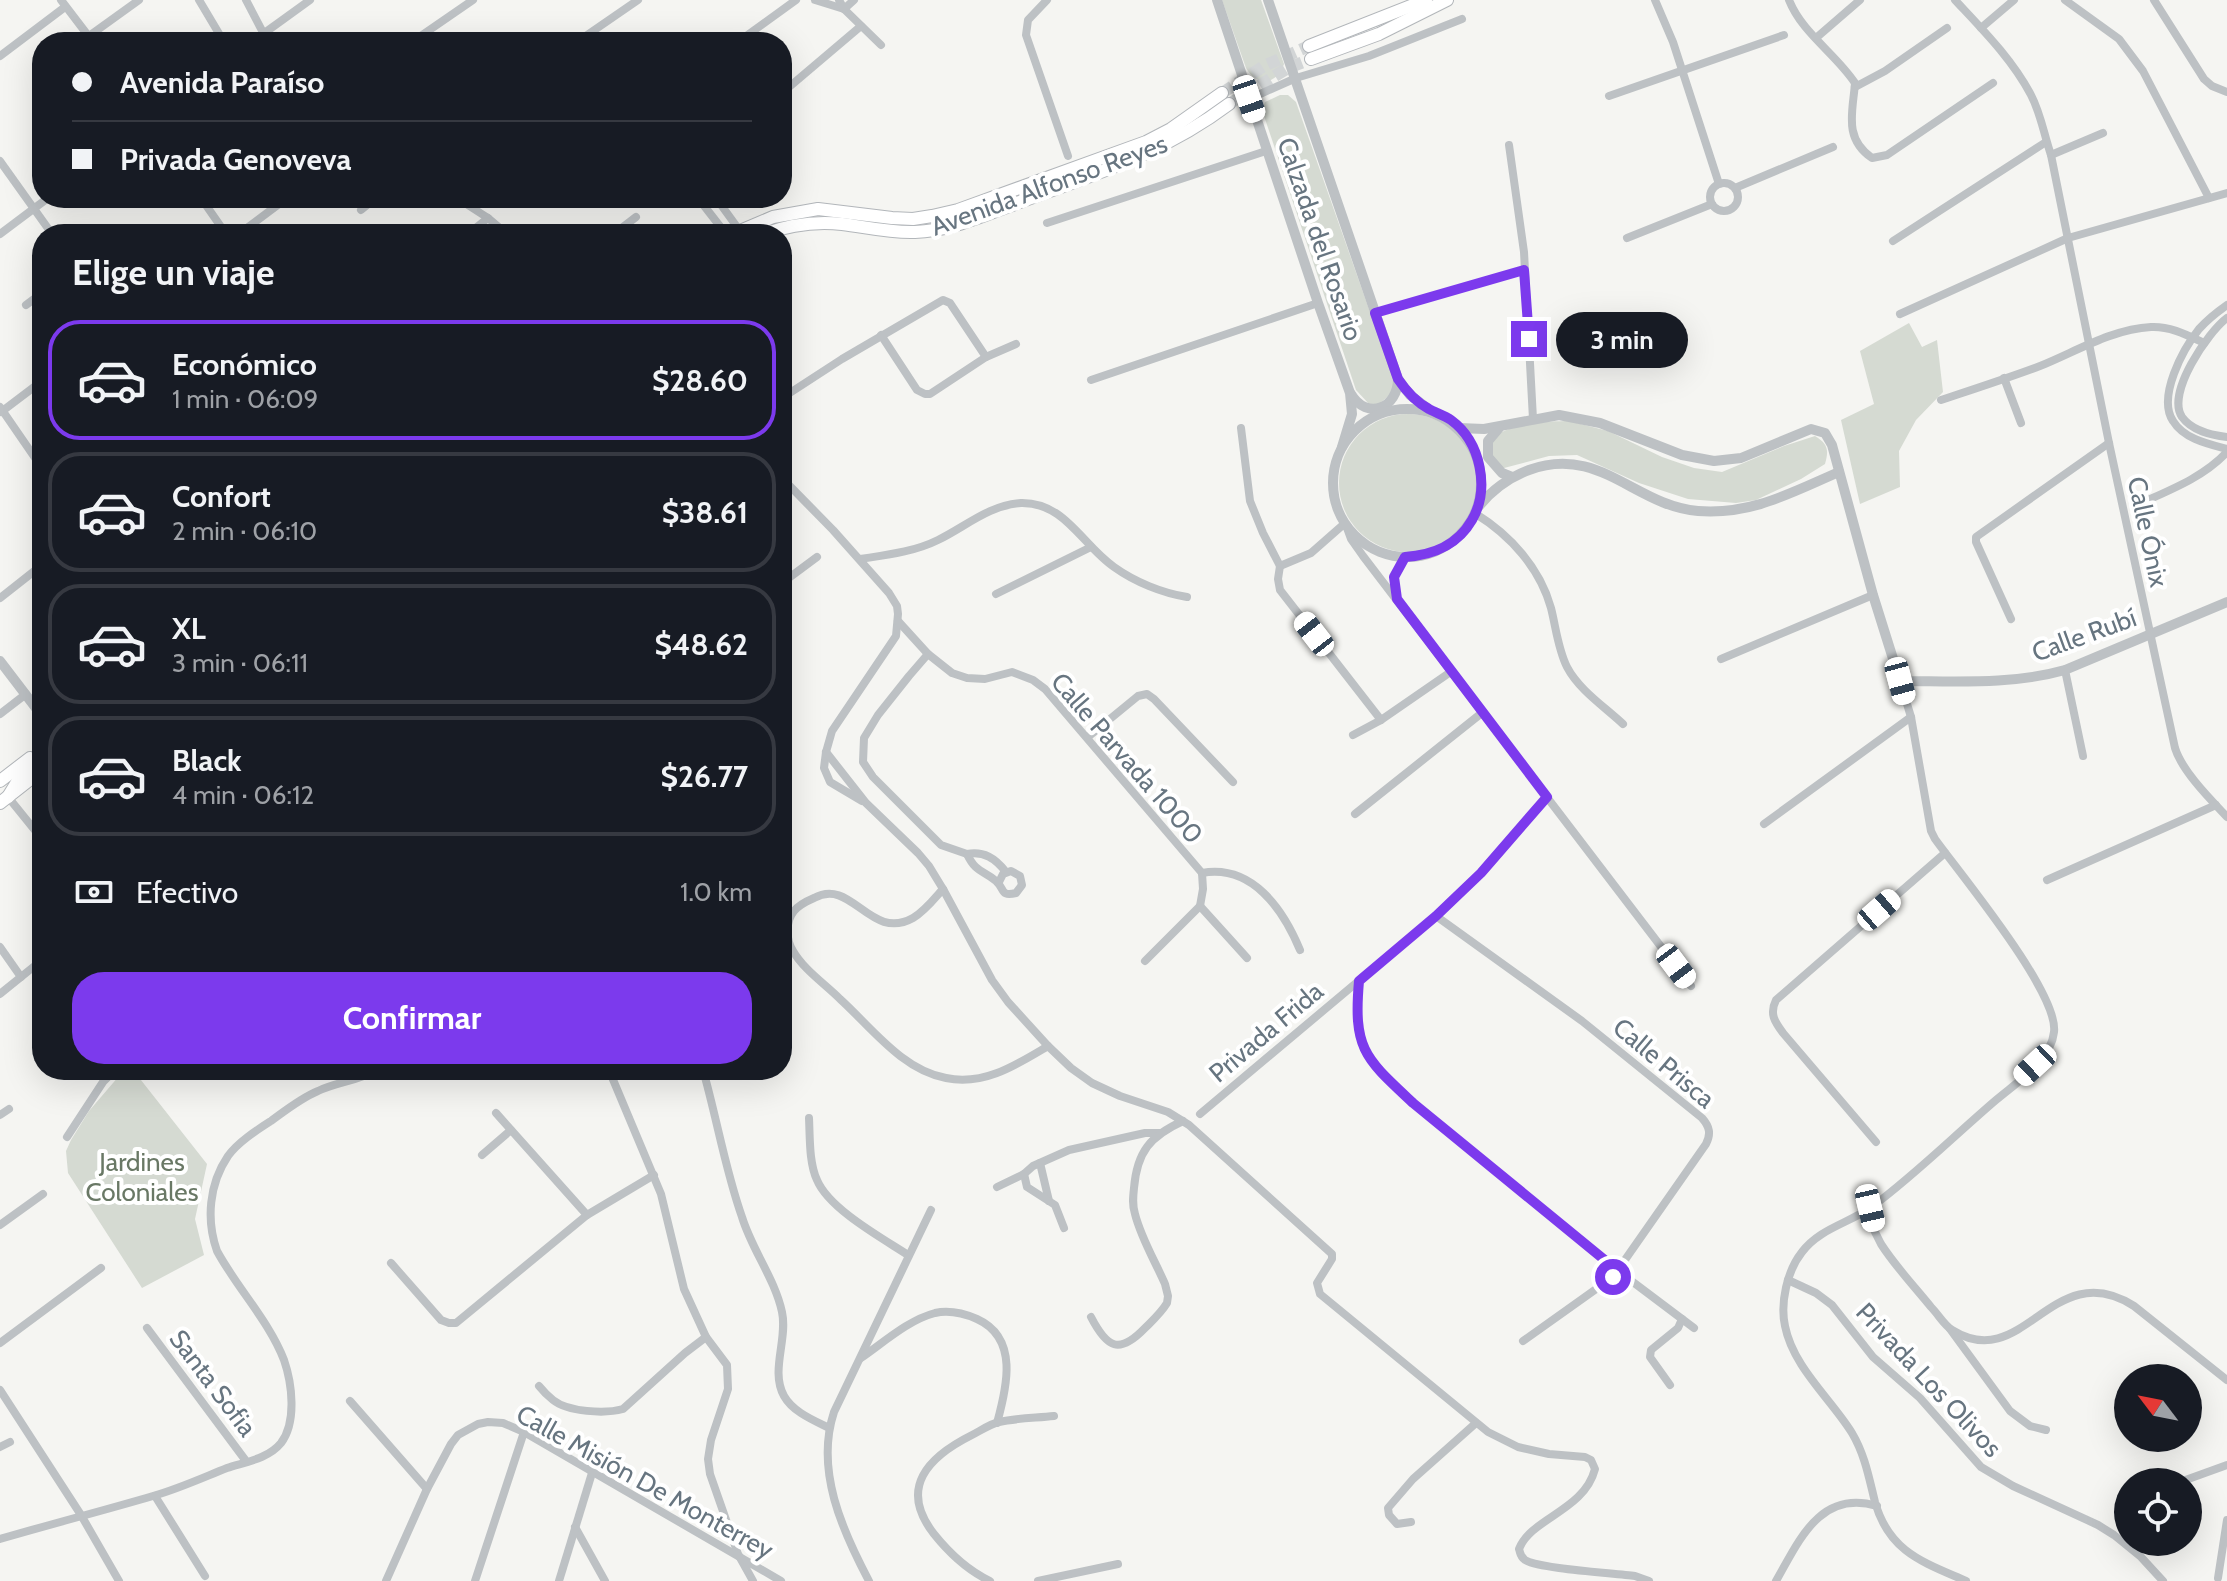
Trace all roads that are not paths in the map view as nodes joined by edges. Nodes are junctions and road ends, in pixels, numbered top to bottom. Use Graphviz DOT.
graph roads {
  1 [pos="139,0"];
  2 [pos="199,0"];
  3 [pos="246,0"];
  4 [pos="310,0"];
  5 [pos="473,0"];
  6 [pos="638,0"];
  7 [pos="796,0"];
  8 [pos="815,0"];
  9 [pos="854,0"];
  10 [pos="1047,0"];
  11 [pos="1217,0"];
  12 [pos="1268,0"];
  13 [pos="1426,0"];
  14 [pos="1447,0"];
  15 [pos="1655,0"];
  16 [pos="1789,0"];
  17 [pos="1860,0"];
  18 [pos="1955,0"];
  19 [pos="2014,0"];
  20 [pos="2065,0"];
  21 [pos="2154,0"];
  22 [pos="63,4"];
  23 [pos="841,4"];
  24 [pos="1462,19"];
  25 [pos="861,26"];
  26 [pos="1947,28"];
  27 [pos="1981,28"];
  28 [pos="85,32"];
  29 [pos="100,32"];
  30 [pos="218,32"];
  31 [pos="263,32"];
  32 [pos="265,32"];
  33 [pos="427,32"];
  34 [pos="592,32"];
  35 [pos="752,32"];
  36 [pos="1784,35"];
  37 [pos="1816,38"];
  38 [pos="881,45"];
  39 [pos="0,56"];
  40 [pos="1682,71"];
  41 [pos="1296,78"];
  42 [pos="1993,83"];
  43 [pos="792,85"];
  44 [pos="1855,87"];
  45 [pos="2227,92"];
  46 [pos="1609,96"];
  47 [pos="1249,99"];
  48 [pos="2103,133"];
  49 [pos="2046,142"];
  50 [pos="1509,145"];
  51 [pos="1833,147"];
  52 [pos="1266,151"];
  53 [pos="2051,155"];
  54 [pos="1068,156"];
  55 [pos="0,161"];
  56 [pos="1719,184"];
  57 [pos="1735,188"];
  58 [pos="2227,193"];
  59 [pos="2209,198"];
  60 [pos="1712,204"];
  61 [pos="32,206"];
  62 [pos="274,208"];
  63 [pos="364,208"];
  64 [pos="472,208"];
  65 [pos="706,208"];
  66 [pos="34,209"];
  67 [pos="361,210"];
  68 [pos="636,217"];
  69 [pos="488,218"];
  70 [pos="1047,223"];
  71 [pos="45,224"];
  72 [pos="252,224"];
  73 [pos="480,224"];
  74 [pos="495,224"];
  75 [pos="627,224"];
  76 [pos="718,224"];
  77 [pos="756,224"];
  78 [pos="792,226"];
  79 [pos="0,234"];
  80 [pos="1627,238"];
  81 [pos="2068,238"];
  82 [pos="1893,241"];
  83 [pos="1524,270"];
  84 [pos="32,300"];
  85 [pos="1318,303"];
  86 [pos="26,305"];
  87 [pos="2227,305"];
  88 [pos="1375,313"];
  89 [pos="1900,314"];
  90 [pos="2227,318"];
  91 [pos="881,335"];
  92 [pos="2193,338"];
  93 [pos="2204,343"];
  94 [pos="1016,344"];
  95 [pos="2089,345"];
  96 [pos="986,357"];
  97 [pos="2004,378"];
  98 [pos="1398,379"];
  99 [pos="1091,380"];
  100 [pos="32,388"];
  101 [pos="792,392"];
  102 [pos="1350,393"];
  103 [pos="1941,400"];
  104 [pos="1,411"];
  105 [pos="1431,411"];
  106 [pos="1533,419"];
  107 [pos="2021,423"];
  108 [pos="1501,426"];
  109 [pos="1241,428"];
  110 [pos="1459,428"];
  111 [pos="2227,437"];
  112 [pos="2109,443"];
  113 [pos="1342,447"];
  114 [pos="2227,450"];
  115 [pos="32,454"];
  116 [pos="1839,472"];
  117 [pos="1512,477"];
  118 [pos="792,488"];
  119 [pos="2139,504"];
  120 [pos="1477,510"];
  121 [pos="1346,526"];
  122 [pos="1091,547"];
  123 [pos="817,557"];
  124 [pos="1405,557"];
  125 [pos="860,559"];
  126 [pos="1280,566"];
  127 [pos="32,573"];
  128 [pos="792,576"];
  129 [pos="996,594"];
  130 [pos="1873,595"];
  131 [pos="1187,597"];
  132 [pos="0,598"];
  133 [pos="1397,599"];
  134 [pos="2227,602"];
  135 [pos="2011,619"];
  136 [pos="898,621"];
  137 [pos="2150,635"];
  138 [pos="928,654"];
  139 [pos="1721,659"];
  140 [pos="0,661"];
  141 [pos="2065,670"];
  142 [pos="1452,671"];
  143 [pos="1900,681"];
  144 [pos="26,694"];
  145 [pos="32,702"];
  146 [pos="1483,712"];
  147 [pos="0,714"];
  148 [pos="1911,717"];
  149 [pos="1381,720"];
  150 [pos="1623,724"];
  151 [pos="1353,735"];
  152 [pos="1088,737"];
  153 [pos="826,752"];
  154 [pos="2083,756"];
  155 [pos="32,757"];
  156 [pos="32,766"];
  157 [pos="32,778"];
  158 [pos="0,781"];
  159 [pos="1233,782"];
  160 [pos="1547,797"];
  161 [pos="4,800"];
  162 [pos="866,803"];
  163 [pos="2216,805"];
  164 [pos="1355,814"];
  165 [pos="2227,817"];
  166 [pos="1764,824"];
  167 [pos="32,829"];
  168 [pos="1945,853"];
  169 [pos="967,854"];
  170 [pos="1006,872"];
  171 [pos="1202,873"];
  172 [pos="2047,880"];
  173 [pos="999,882"];
  174 [pos="943,889"];
  175 [pos="1200,906"];
  176 [pos="792,916"];
  177 [pos="1436,916"];
  178 [pos="0,947"];
  179 [pos="1300,950"];
  180 [pos="792,951"];
  181 [pos="1247,958"];
  182 [pos="1145,961"];
  183 [pos="32,968"];
  184 [pos="21,977"];
  185 [pos="1359,981"];
  186 [pos="1691,986"];
  187 [pos="0,994"];
  188 [pos="1048,1046"];
  189 [pos="105,1080"];
  190 [pos="349,1080"];
  191 [pos="613,1080"];
  192 [pos="706,1080"];
  193 [pos="341,1082"];
  194 [pos="9,1109"];
  195 [pos="496,1113"];
  196 [pos="1200,1114"];
  197 [pos="0,1115"];
  198 [pos="809,1118"];
  199 [pos="1186,1123"];
  200 [pos="511,1130"];
  201 [pos="1161,1133"];
  202 [pos="67,1137"];
  203 [pos="1876,1142"];
  204 [pos="482,1155"];
  205 [pos="1040,1163"];
  206 [pos="1024,1174"];
  207 [pos="654,1175"];
  208 [pos="997,1187"];
  209 [pos="43,1194"];
  210 [pos="1050,1201"];
  211 [pos="1870,1208"];
  212 [pos="931,1210"];
  213 [pos="587,1215"];
  214 [pos="0,1225"];
  215 [pos="1064,1228"];
  216 [pos="908,1255"];
  217 [pos="391,1263"];
  218 [pos="101,1268"];
  219 [pos="1617,1270"];
  220 [pos="1788,1280"];
  221 [pos="1091,1317"];
  222 [pos="1682,1319"];
  223 [pos="147,1328"];
  224 [pos="1694,1328"];
  225 [pos="1950,1329"];
  226 [pos="706,1337"];
  227 [pos="1523,1341"];
  228 [pos="0,1343"];
  229 [pos="858,1361"];
  230 [pos="2227,1380"];
  231 [pos="1670,1385"];
  232 [pos="539,1386"];
  233 [pos="0,1390"];
  234 [pos="350,1401"];
  235 [pos="1054,1416"];
  236 [pos="997,1423"];
  237 [pos="1476,1423"];
  238 [pos="829,1428"];
  239 [pos="2046,1430"];
  240 [pos="524,1432"];
  241 [pos="10,1442"];
  242 [pos="0,1447"];
  243 [pos="246,1461"];
  244 [pos="2227,1465"];
  245 [pos="592,1473"];
  246 [pos="2202,1474"];
  247 [pos="427,1489"];
  248 [pos="155,1496"];
  249 [pos="1877,1506"];
  250 [pos="81,1515"];
  251 [pos="2227,1520"];
  252 [pos="1411,1522"];
  253 [pos="575,1527"];
  254 [pos="0,1539"];
  255 [pos="738,1554"];
  256 [pos="1118,1564"];
  257 [pos="205,1576"];
  258 [pos="2218,1578"];
  259 [pos="119,1581"];
  260 [pos="386,1581"];
  261 [pos="475,1581"];
  262 [pos="559,1581"];
  263 [pos="605,1581"];
  264 [pos="753,1581"];
  265 [pos="781,1581"];
  266 [pos="869,1581"];
  267 [pos="990,1581"];
  268 [pos="1038,1581"];
  269 [pos="1649,1581"];
  270 [pos="1776,1581"];
  271 [pos="1966,1581"];
  272 [pos="2163,1581"];
  1 -- 29 [label="street"];
  2 -- 30 [label="street"];
  3 -- 31 [label="street"];
  4 -- 32 [label="street"];
  5 -- 33 [label="street"];
  6 -- 34 [label="street"];
  7 -- 35 [label="street"];
  8 -- 23 [label="street"];
  9 -- 23 [label="street"];
  10 -- 54 [label="street"];
  11 -- 47 [label="street, Calzada del Rosario"];
  12 -- 41 [label="street, Calzada del Rosario"];
  13 -- 14 [label="main road"];
  15 -- 40 [label="street"];
  16 -- 37 [label="street"];
  17 -- 37 [label="street"];
  18 -- 27 [label="street, Calle Ónix"];
  19 -- 27 [label="street"];
  20 -- 59 [label="street"];
  21 -- 45 [label="street"];
  22 -- 28 [label="street"];
  22 -- 39 [label="street"];
  23 -- 25 [label="street"];
  24 -- 41 [label="street"];
  25 -- 38 [label="street"];
  25 -- 43 [label="street"];
  26 -- 44 [label="street"];
  27 -- 49 [label="street, Calle Ónix"];
  36 -- 40 [label="street"];
  37 -- 44 [label="street"];
  40 -- 46 [label="street"];
  40 -- 56 [label="street"];
  41 -- 47 [label="street"];
  41 -- 88 [label="street, Calzada del Rosario"];
  42 -- 44 [label="street"];
  47 -- 52 [label="street, Calzada del Rosario"];
  48 -- 53 [label="street"];
  49 -- 53 [label="street, Calle Ónix"];
  49 -- 82 [label="street"];
  50 -- 83 [label="street"];
  51 -- 57 [label="street"];
  52 -- 70 [label="street"];
  52 -- 85 [label="street, Calzada del Rosario"];
  53 -- 81 [label="street, Calle Ónix"];
  55 -- 61 [label="street"];
  56 -- 57 [label="street"];
  56 -- 60 [label="street"];
  57 -- 60 [label="street"];
  58 -- 59 [label="street"];
  59 -- 81 [label="street"];
  60 -- 80 [label="street"];
  62 -- 72 [label="street"];
  63 -- 67 [label="street"];
  64 -- 69 [label="street"];
  65 -- 76 [label="street"];
  66 -- 71 [label="street"];
  66 -- 79 [label="street"];
  68 -- 75 [label="street"];
  69 -- 73 [label="street"];
  69 -- 74 [label="street"];
  77 -- 78 [label="main road, Avenida Alfonso Reyes"];
  81 -- 89 [label="street"];
  81 -- 95 [label="street, Calle Ónix"];
  83 -- 88 [label="street"];
  83 -- 106 [label="street"];
  84 -- 86 [label="street"];
  85 -- 99 [label="street"];
  85 -- 102 [label="street, Calzada del Rosario"];
  87 -- 92 [label="street"];
  88 -- 98 [label="street, Calzada del Rosario"];
  90 -- 93 [label="street"];
  91 -- 96 [label="street"];
  91 -- 96 [label="street"];
  91 -- 101 [label="street"];
  92 -- 93 [label="street"];
  92 -- 95 [label="street"];
  92 -- 114 [label="street"];
  93 -- 111 [label="street"];
  94 -- 96 [label="street"];
  95 -- 97 [label="street"];
  95 -- 112 [label="street, Calle Ónix"];
  97 -- 103 [label="street"];
  97 -- 107 [label="street"];
  98 -- 102 [label="street"];
  98 -- 105 [label="street, Calzada del Rosario"];
  100 -- 104 [label="street"];
  102 -- 113 [label="street, Calzada del Rosario"];
  104 -- 115 [label="street"];
  105 -- 110 [label="street, Calzada del Rosario"];
  105 -- 113 [label="street"];
  106 -- 108 [label="street"];
  106 -- 116 [label="street"];
  108 -- 110 [label="street"];
  108 -- 117 [label="street"];
  109 -- 126 [label="street"];
  110 -- 120 [label="street, Calzada del Rosario"];
  112 -- 135 [label="street"];
  112 -- 137 [label="street, Calle Ónix"];
  113 -- 121 [label="street, Calzada del Rosario"];
  114 -- 119 [label="street"];
  116 -- 117 [label="street"];
  116 -- 130 [label="street"];
  117 -- 120 [label="street"];
  118 -- 125 [label="street"];
  120 -- 124 [label="street"];
  120 -- 150 [label="street"];
  121 -- 124 [label="street"];
  121 -- 126 [label="street"];
  121 -- 133 [label="street"];
  122 -- 125 [label="street"];
  122 -- 129 [label="street"];
  122 -- 131 [label="street"];
  123 -- 128 [label="street"];
  124 -- 133 [label="street"];
  125 -- 136 [label="street"];
  126 -- 149 [label="street"];
  127 -- 132 [label="street"];
  130 -- 139 [label="street"];
  130 -- 143 [label="street"];
  133 -- 142 [label="street"];
  134 -- 137 [label="street, Calle Rubí"];
  136 -- 138 [label="street, Calle Parvada 1000"];
  136 -- 153 [label="street"];
  137 -- 141 [label="street, Calle Rubí"];
  137 -- 163 [label="street, Calle Ónix"];
  138 -- 152 [label="street, Calle Parvada 1000"];
  138 -- 169 [label="street"];
  140 -- 144 [label="street"];
  141 -- 143 [label="street, Calle Rubí"];
  141 -- 154 [label="street"];
  142 -- 146 [label="street"];
  142 -- 149 [label="street"];
  143 -- 148 [label="street"];
  144 -- 145 [label="street"];
  144 -- 147 [label="street"];
  146 -- 160 [label="street"];
  146 -- 164 [label="street"];
  148 -- 166 [label="street"];
  148 -- 168 [label="street"];
  149 -- 151 [label="street"];
  152 -- 159 [label="street"];
  152 -- 171 [label="street, Calle Parvada 1000"];
  153 -- 162 [label="street"];
  153 -- 162 [label="street"];
  155 -- 158 [label="main road"];
  156 -- 161 [label="main road"];
  157 -- 161 [label="main road"];
  160 -- 177 [label="street, Privada Frida"];
  160 -- 186 [label="street"];
  161 -- 167 [label="street"];
  162 -- 174 [label="street"];
  163 -- 165 [label="street, Calle Ónix"];
  163 -- 172 [label="street"];
  168 -- 203 [label="street"];
  168 -- 211 [label="street"];
  169 -- 170 [label="street"];
  169 -- 173 [label="street"];
  170 -- 173 [label="street"];
  170 -- 173 [label="street"];
  171 -- 175 [label="street"];
  171 -- 179 [label="street"];
  174 -- 176 [label="street"];
  174 -- 188 [label="street"];
  175 -- 181 [label="street"];
  175 -- 182 [label="street"];
  177 -- 185 [label="street, Privada Frida"];
  177 -- 219 [label="street, Calle Prisca"];
  178 -- 184 [label="street"];
  180 -- 188 [label="street"];
  183 -- 184 [label="street"];
  184 -- 187 [label="street"];
  185 -- 196 [label="street, Privada Frida"];
  185 -- 219 [label="street"];
  188 -- 199 [label="street"];
  189 -- 202 [label="street"];
  190 -- 193 [label="street"];
  191 -- 207 [label="street"];
  192 -- 238 [label="street"];
  193 -- 243 [label="street"];
  194 -- 197 [label="street"];
  195 -- 200 [label="street"];
  198 -- 216 [label="street"];
  199 -- 201 [label="street"];
  199 -- 237 [label="street"];
  200 -- 204 [label="street"];
  200 -- 213 [label="street"];
  201 -- 205 [label="street"];
  201 -- 221 [label="street"];
  205 -- 206 [label="street"];
  205 -- 210 [label="street"];
  206 -- 208 [label="street"];
  206 -- 210 [label="street"];
  207 -- 213 [label="street"];
  207 -- 226 [label="street"];
  209 -- 214 [label="street"];
  210 -- 215 [label="street"];
  211 -- 220 [label="street"];
  211 -- 225 [label="street"];
  212 -- 216 [label="street"];
  213 -- 217 [label="street"];
  216 -- 229 [label="street"];
  218 -- 228 [label="street"];
  219 -- 222 [label="street"];
  219 -- 227 [label="street, Calle Prisca"];
  220 -- 249 [label="street"];
  220 -- 272 [label="street, Privada Los Olivos"];
  222 -- 224 [label="street"];
  222 -- 231 [label="street"];
  223 -- 243 [label="street, Santa Sofia"];
  225 -- 230 [label="street"];
  225 -- 239 [label="street"];
  226 -- 232 [label="street"];
  226 -- 255 [label="street"];
  229 -- 236 [label="street"];
  229 -- 238 [label="street"];
  233 -- 250 [label="street"];
  234 -- 247 [label="street"];
  235 -- 236 [label="street"];
  236 -- 267 [label="street"];
  237 -- 252 [label="street"];
  237 -- 269 [label="street"];
  238 -- 266 [label="street"];
  240 -- 245 [label="street, Calle Misión De Monterrey"];
  240 -- 247 [label="street, Calle Misión De Monterrey"];
  240 -- 261 [label="street"];
  241 -- 242 [label="street"];
  243 -- 248 [label="street"];
  244 -- 246 [label="street"];
  245 -- 253 [label="street"];
  245 -- 255 [label="street, Calle Misión De Monterrey"];
  247 -- 260 [label="street, Calle Misión De Monterrey"];
  248 -- 250 [label="street"];
  248 -- 257 [label="street"];
  249 -- 270 [label="street"];
  249 -- 271 [label="street"];
  250 -- 254 [label="street"];
  250 -- 259 [label="street"];
  251 -- 258 [label="street"];
  253 -- 262 [label="street"];
  253 -- 263 [label="street"];
  255 -- 264 [label="street"];
  255 -- 265 [label="street, Calle Misión De Monterrey"];
  256 -- 268 [label="street"];
}
